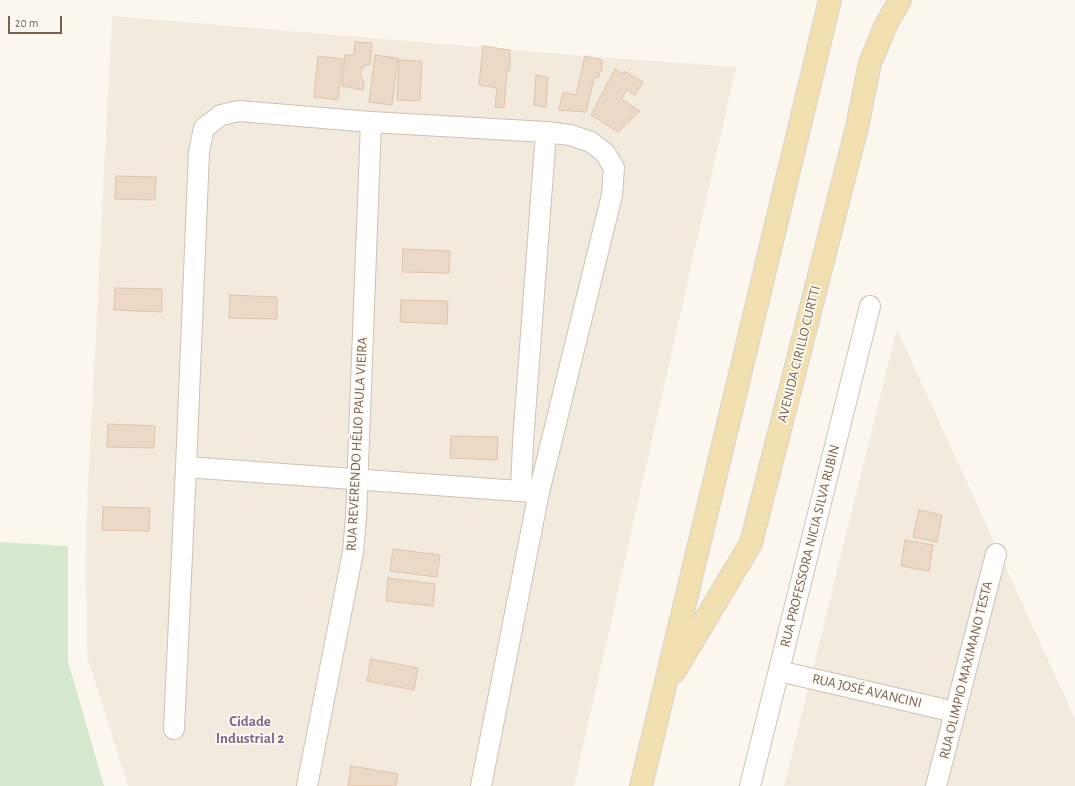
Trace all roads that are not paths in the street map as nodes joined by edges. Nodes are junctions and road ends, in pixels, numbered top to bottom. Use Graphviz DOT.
graph roads {
  1 [pos="830,0"];
  2 [pos="900,0"];
  3 [pos="371,122"];
  4 [pos="546,132"];
  5 [pos="870,306"];
  6 [pos="186,467"];
  7 [pos="358,479"];
  8 [pos="530,491"];
  9 [pos="996,554"];
  10 [pos="779,671"];
  11 [pos="662,692"];
  12 [pos="955,712"];
  13 [pos="174,729"];
  14 [pos="307,786"];
  15 [pos="481,786"];
  16 [pos="641,786"];
  17 [pos="750,786"];
  18 [pos="936,786"];
  1 -- 11 [label="main road, AVENIDA CIRILLO CURTTI"];
  2 -- 11 [label="main road, AVENIDA CIRILLO CURTTI"];
  3 -- 4 [label="street"];
  3 -- 6 [label="street"];
  3 -- 7 [label="street, RUA REVERENDO HÉLIO PAULA VIEIRA"];
  4 -- 8 [label="street"];
  4 -- 8 [label="street"];
  5 -- 10 [label="street, RUA PROFESSORA NICIA SILVA RUBIN"];
  6 -- 7 [label="street"];
  6 -- 13 [label="street"];
  7 -- 8 [label="street"];
  7 -- 14 [label="street, RUA REVERENDO HÉLIO PAULA VIEIRA"];
  8 -- 15 [label="street"];
  9 -- 12 [label="street, RUA OLIMPIO MAXIMANO TESTA"];
  10 -- 12 [label="street, RUA JOSÉ AVANCINI"];
  10 -- 17 [label="street, RUA PROFESSORA NICIA SILVA RUBIN"];
  11 -- 16 [label="main road, AVENIDA CIRILLO CURTTI"];
  12 -- 18 [label="street, RUA OLIMPIO MAXIMANO TESTA"];
}
